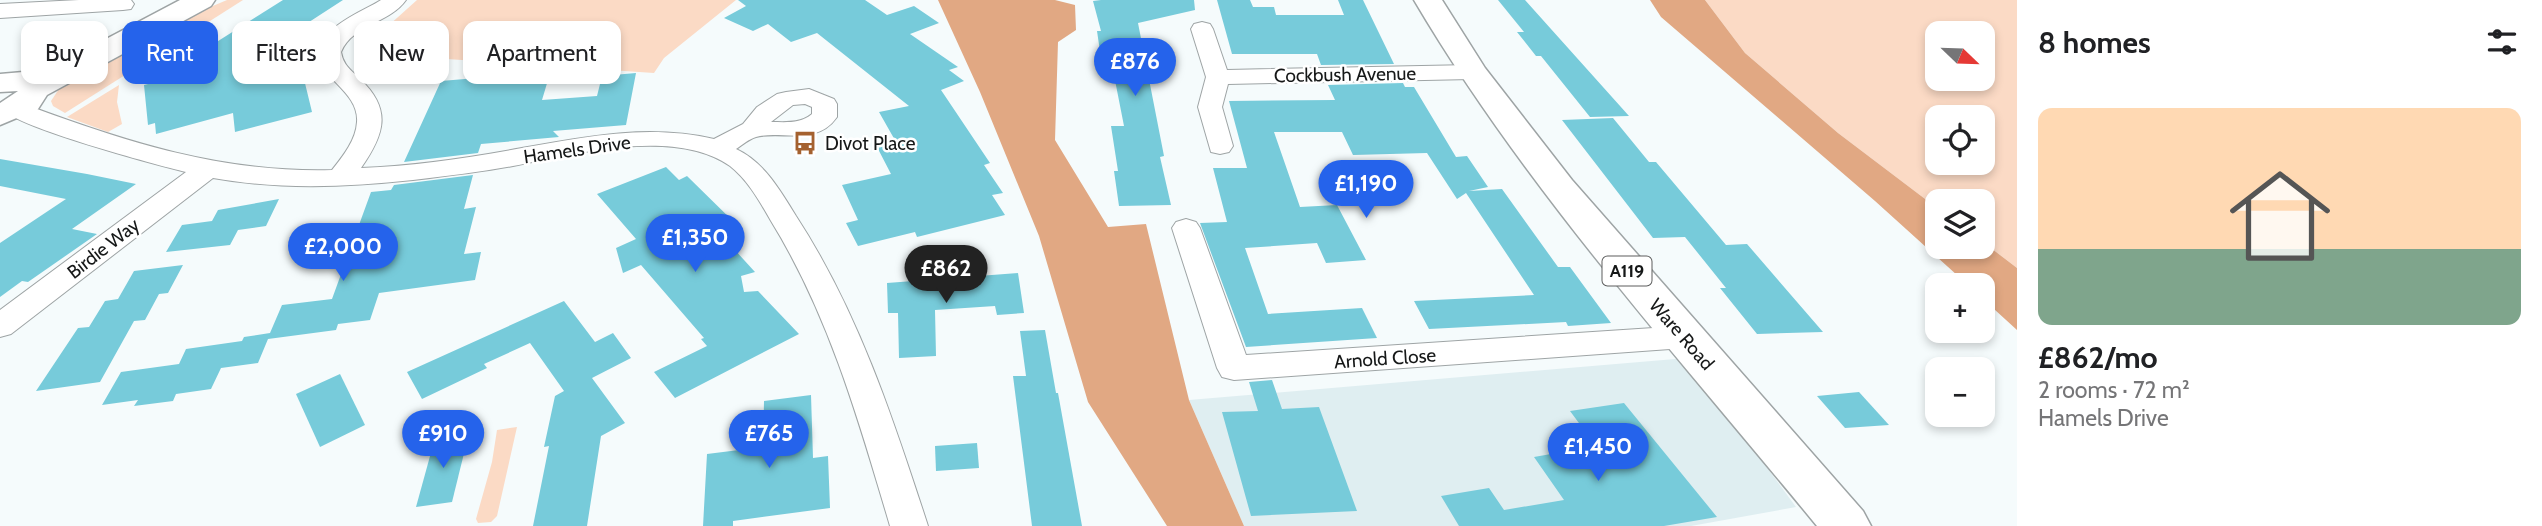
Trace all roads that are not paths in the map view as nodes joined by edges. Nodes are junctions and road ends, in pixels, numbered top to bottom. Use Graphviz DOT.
graph roads {
  1 [pos="201,0"];
  2 [pos="1428,0"];
  3 [pos="86,3"];
  4 [pos="123,4"];
  5 [pos="389,5"];
  6 [pos="0,11"];
  7 [pos="1202,29"];
  8 [pos="1472,72"];
  9 [pos="1218,76"];
  10 [pos="12,95"];
  11 [pos="752,130"];
  12 [pos="1220,146"];
  13 [pos="716,149"];
  14 [pos="206,170"];
  15 [pos="340,178"];
  16 [pos="1186,228"];
  17 [pos="0,326"];
  18 [pos="1684,337"];
  19 [pos="904,525"];
  20 [pos="1846,526"];
  1 -- 10 [label="main road"];
  2 -- 8 [label="main road, Ware Road / A119"];
  3 -- 4 [label="street"];
  3 -- 6 [label="street"];
  5 -- 15 [label="street"];
  7 -- 9 [label="street"];
  8 -- 9 [label="street, Cockbush Avenue"];
  8 -- 18 [label="main road, Ware Road / A119"];
  9 -- 12 [label="street"];
  10 -- 14 [label="street, Hamels Drive"];
  11 -- 13 [label="street"];
  13 -- 15 [label="street, Hamels Drive"];
  13 -- 19 [label="street, Hamels Drive"];
  14 -- 15 [label="street, Hamels Drive"];
  14 -- 17 [label="street, Birdie Way"];
  16 -- 18 [label="street, Arnold Close"];
  18 -- 20 [label="main road, Ware Road / A119"];
}
